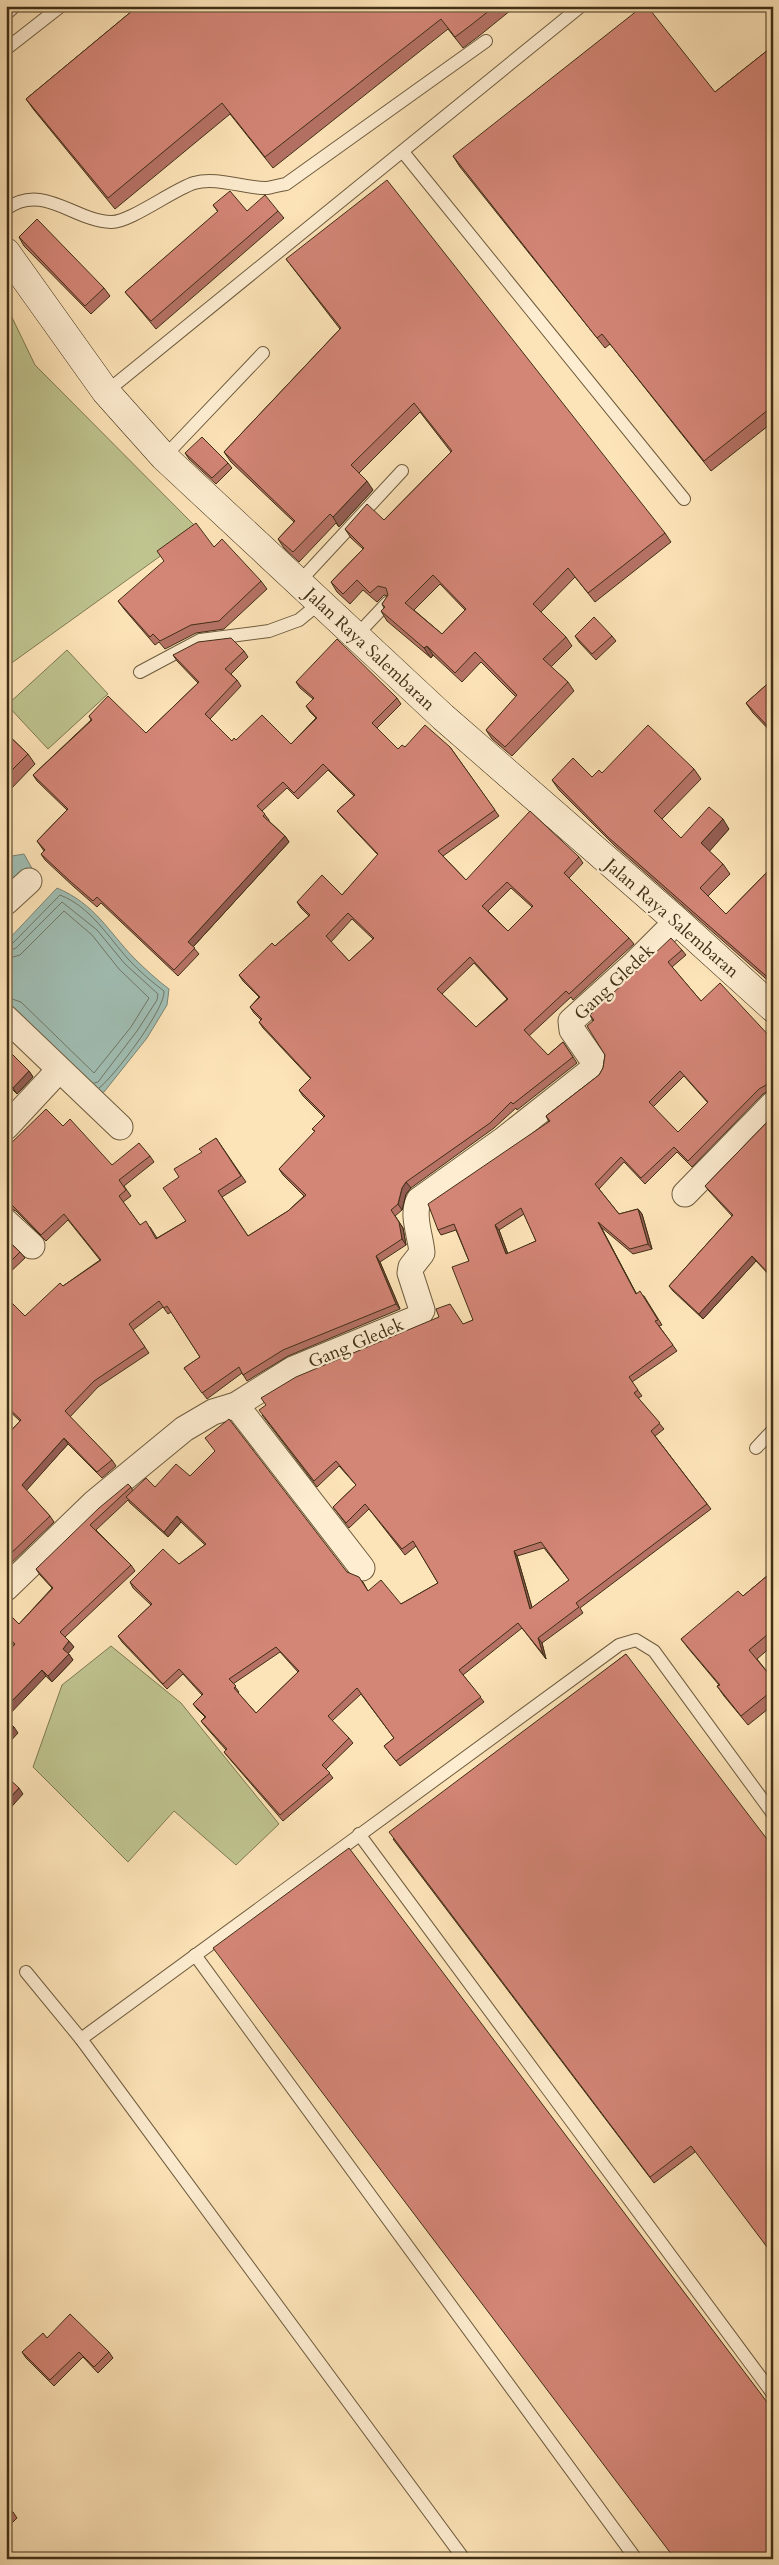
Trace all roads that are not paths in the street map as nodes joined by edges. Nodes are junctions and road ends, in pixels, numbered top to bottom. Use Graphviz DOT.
graph roads {
  1 [pos="15,6"];
  2 [pos="61,6"];
  3 [pos="580,6"];
  4 [pos="6,14"];
  5 [pos="486,40"];
  6 [pos="6,49"];
  7 [pos="403,152"];
  8 [pos="6,209"];
  9 [pos="6,252"];
  10 [pos="263,354"];
  11 [pos="106,392"];
  12 [pos="164,456"];
  13 [pos="402,471"];
  14 [pos="684,499"];
  15 [pos="299,582"];
  16 [pos="320,602"];
  17 [pos="387,603"];
  18 [pos="356,636"];
  19 [pos="140,672"];
  20 [pos="29,881"];
  21 [pos="6,902"];
  22 [pos="677,921"];
  23 [pos="773,1008"];
  24 [pos="6,1018"];
  25 [pos="58,1070"];
  26 [pos="773,1104"];
  27 [pos="6,1127"];
  28 [pos="120,1127"];
  29 [pos="685,1194"];
  30 [pos="6,1222"];
  31 [pos="32,1246"];
  32 [pos="236,1405"];
  33 [pos="773,1430"];
  34 [pos="756,1448"];
  35 [pos="362,1568"];
  36 [pos="6,1588"];
  37 [pos="773,1814"];
  38 [pos="359,1834"];
  39 [pos="195,1955"];
  40 [pos="26,1972"];
  41 [pos="81,2039"];
  42 [pos="773,2394"];
  43 [pos="464,2559"];
  44 [pos="636,2559"];
  1 -- 4 [label="lane"];
  2 -- 6 [label="lane"];
  3 -- 7 [label="lane"];
  5 -- 8 [label="lane"];
  7 -- 11 [label="lane"];
  7 -- 14 [label="lane"];
  9 -- 11 [label="main road, Jalan Raya Salembaran"];
  10 -- 12 [label="lane"];
  11 -- 12 [label="main road, Jalan Raya Salembaran"];
  12 -- 15 [label="main road, Jalan Raya Salembaran"];
  13 -- 15 [label="lane"];
  15 -- 16 [label="main road, Jalan Raya Salembaran"];
  16 -- 18 [label="main road, Jalan Raya Salembaran"];
  16 -- 19 [label="lane"];
  17 -- 18 [label="lane"];
  18 -- 22 [label="main road, Jalan Raya Salembaran"];
  20 -- 21 [label="street"];
  22 -- 23 [label="main road, Jalan Raya Salembaran"];
  22 -- 32 [label="street, Gang Gledek"];
  24 -- 25 [label="street"];
  25 -- 27 [label="street"];
  25 -- 28 [label="street"];
  26 -- 29 [label="street"];
  30 -- 31 [label="street"];
  32 -- 35 [label="street"];
  32 -- 36 [label="street, Gang Gledek"];
  33 -- 34 [label="lane"];
  37 -- 38 [label="lane"];
  38 -- 39 [label="lane"];
  38 -- 42 [label="lane"];
  39 -- 41 [label="lane"];
  39 -- 44 [label="lane"];
  40 -- 41 [label="lane"];
  41 -- 43 [label="lane"];
}
